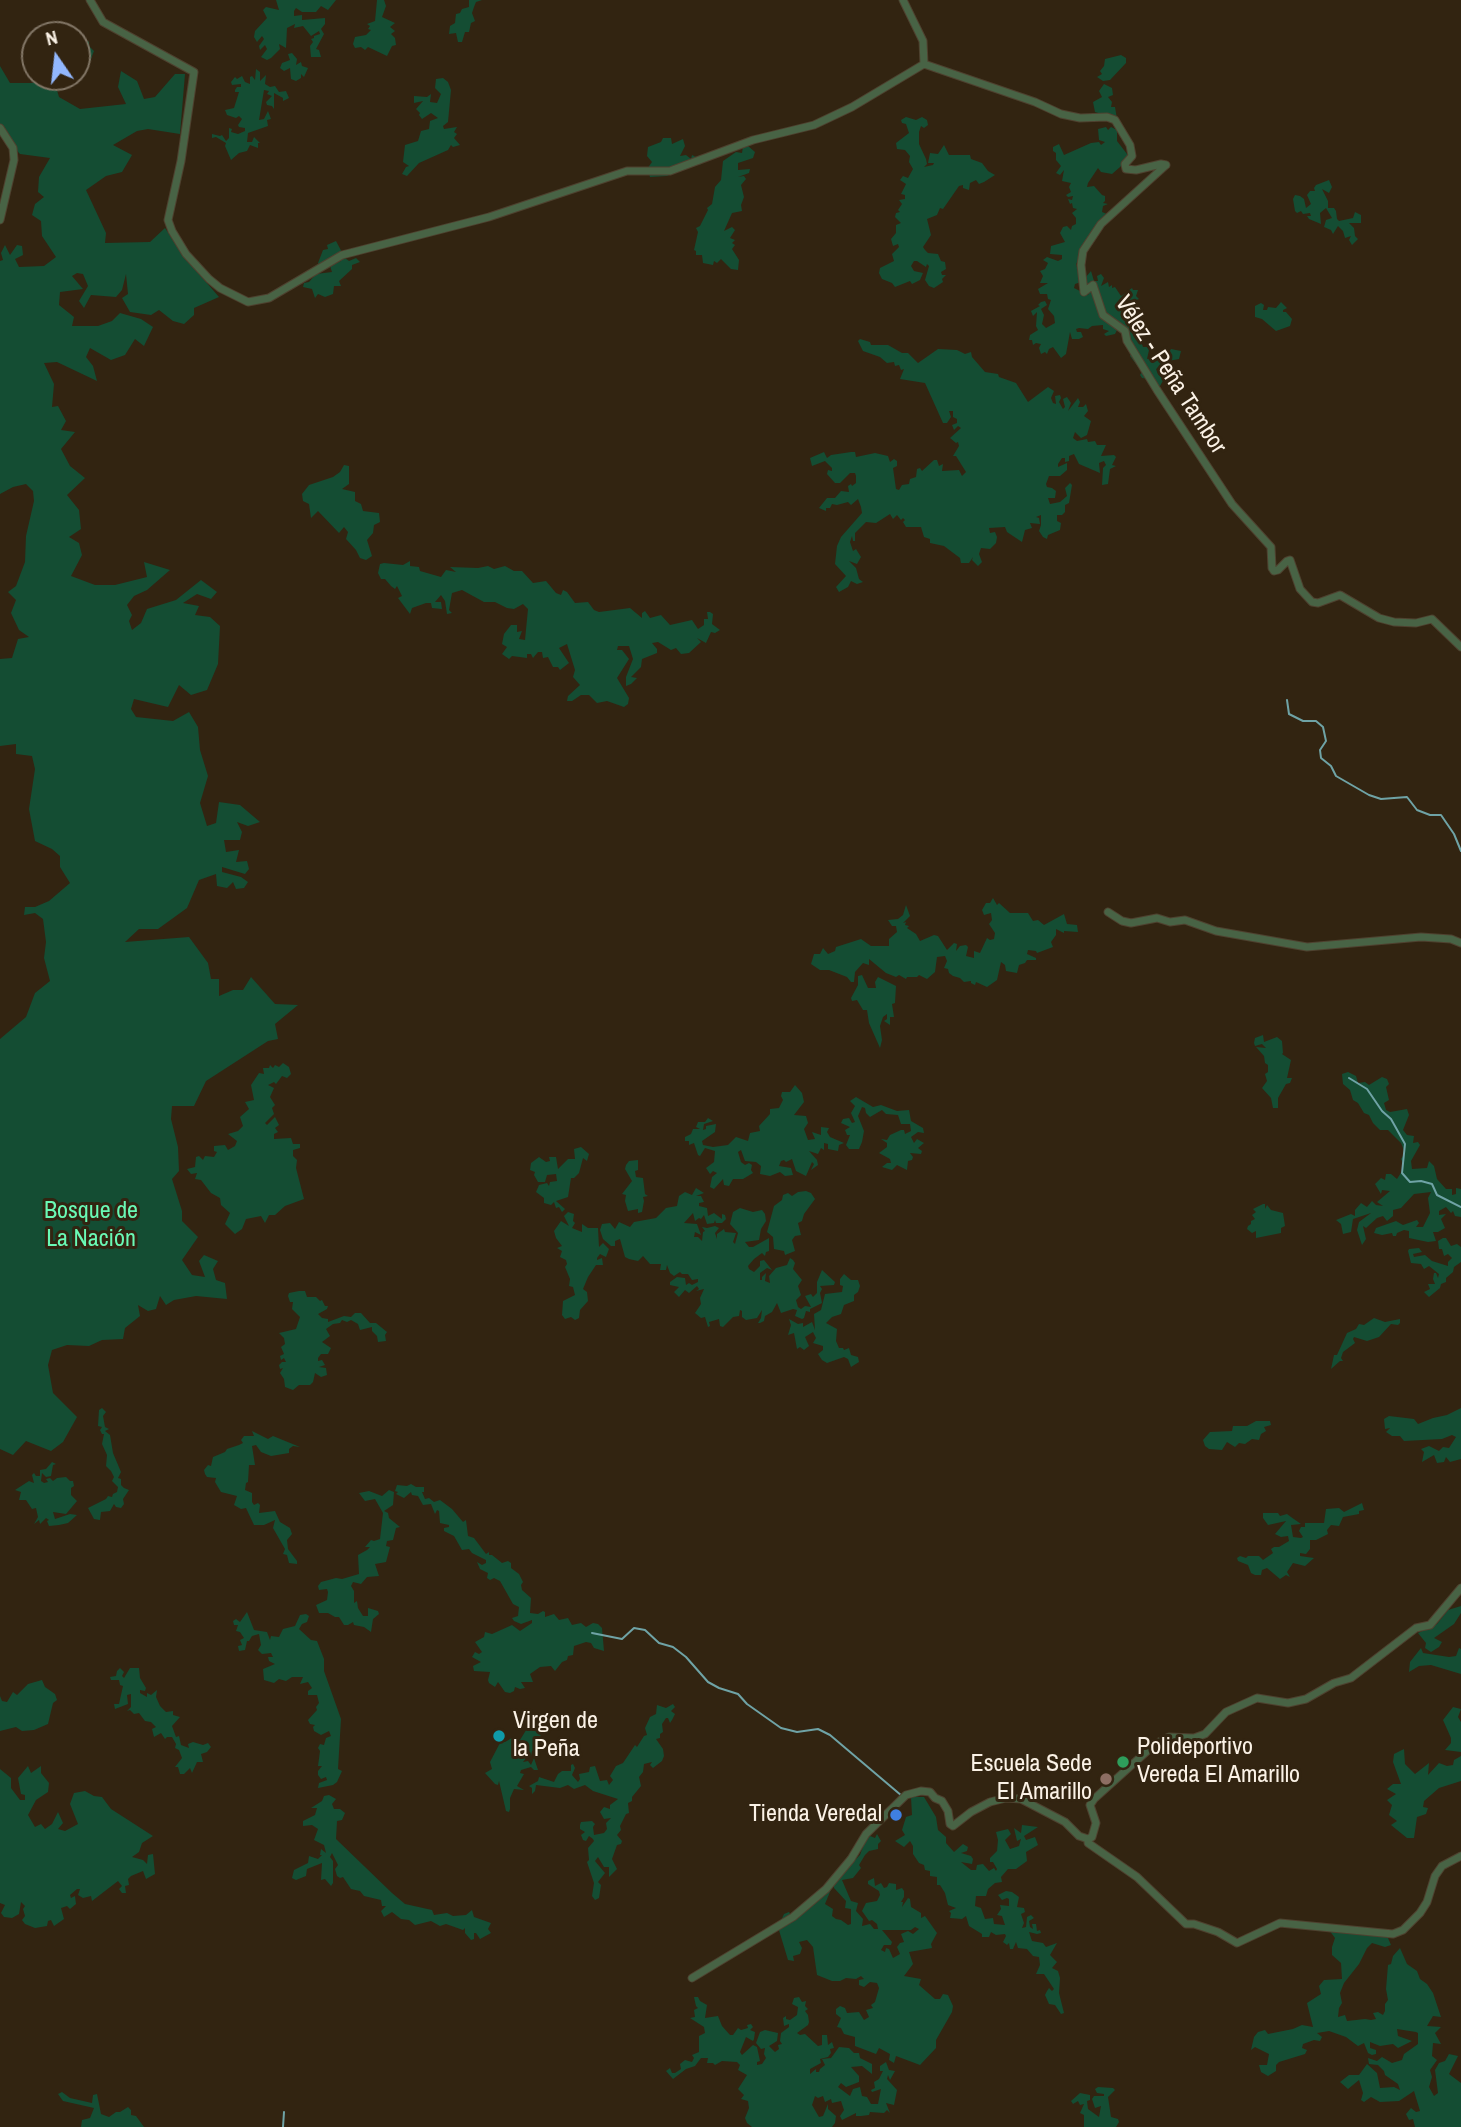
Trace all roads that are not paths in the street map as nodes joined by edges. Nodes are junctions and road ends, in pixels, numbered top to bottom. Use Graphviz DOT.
graph roads {
  1 [pos="90,0"];
  2 [pos="903,0"];
  3 [pos="924,64"];
  4 [pos="0,128"];
  5 [pos="0,220"];
  6 [pos="1461,647"];
  7 [pos="1108,912"];
  8 [pos="1461,943"];
  9 [pos="1461,1588"];
  10 [pos="1088,1839"];
  11 [pos="1461,1856"];
  12 [pos="692,1978"];
  1 -- 3 [label="street"];
  2 -- 3 [label="street"];
  3 -- 6 [label="street, Vélez - Peña Tambor"];
  4 -- 5 [label="street"];
  7 -- 8 [label="street"];
  9 -- 10 [label="street"];
  10 -- 11 [label="street"];
  10 -- 12 [label="street"];
}
